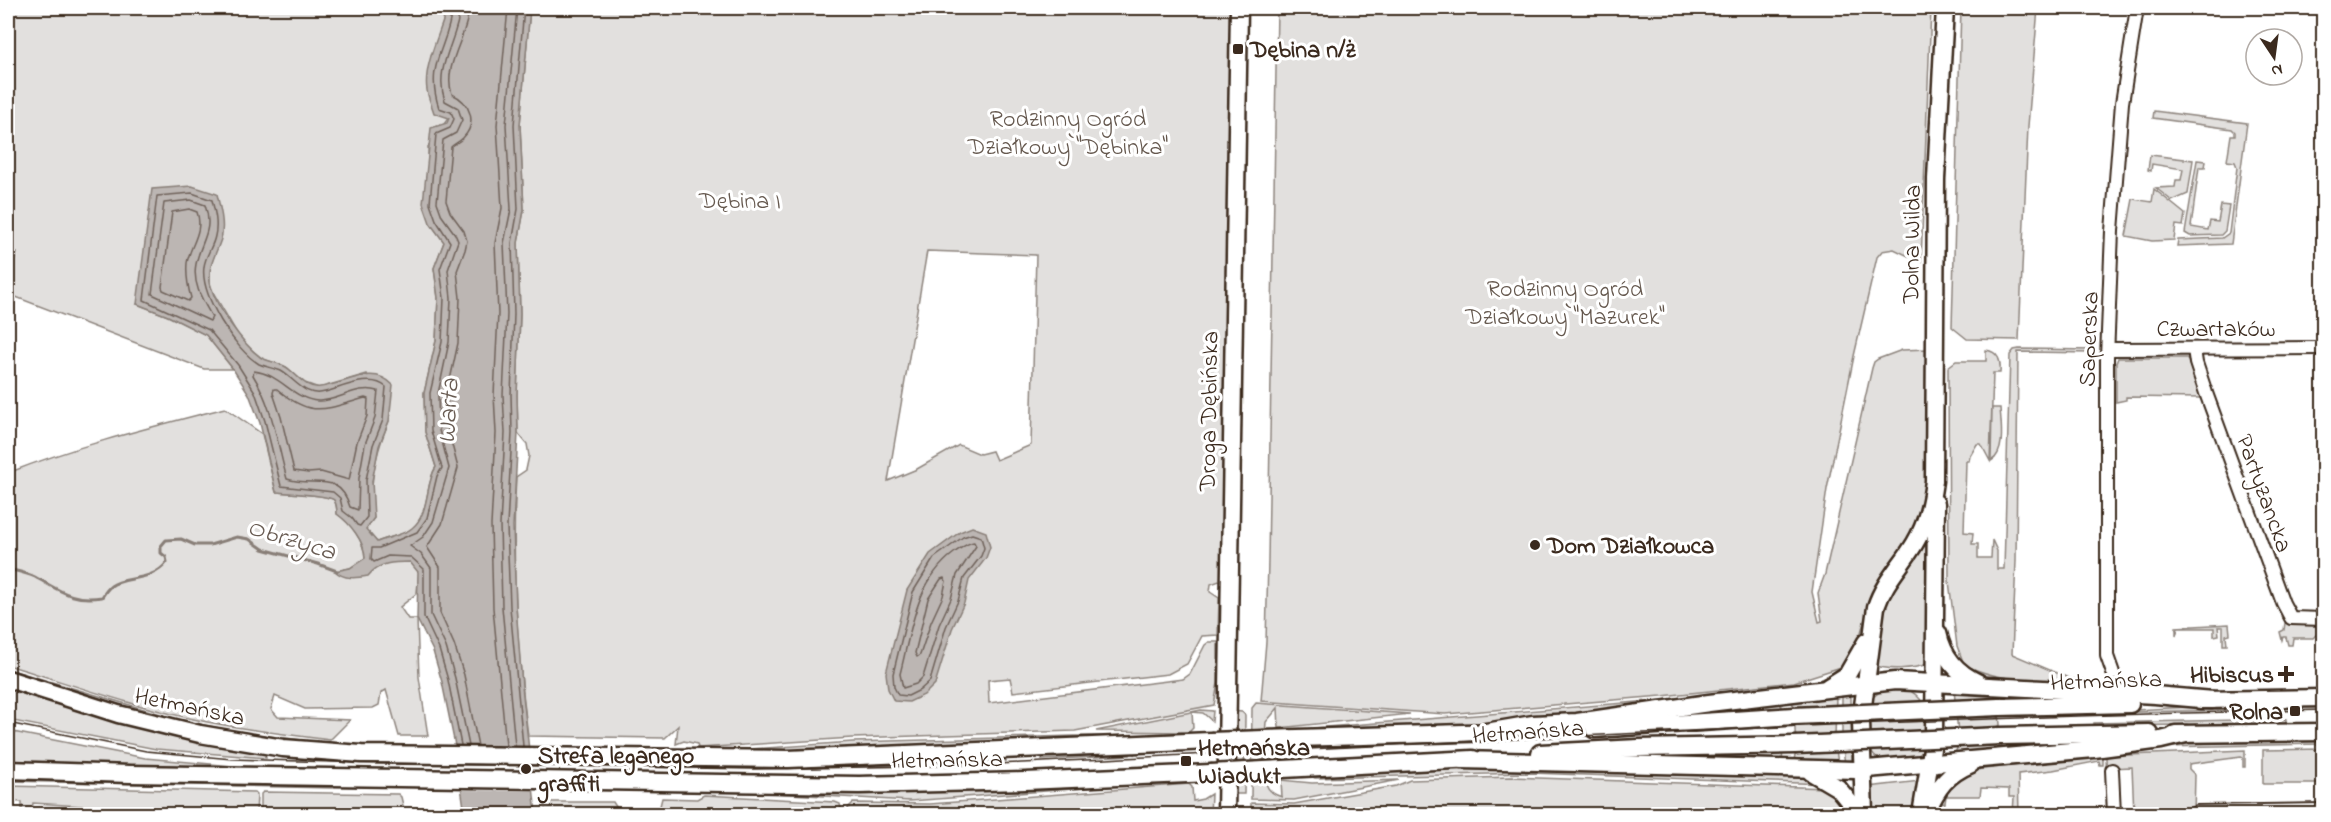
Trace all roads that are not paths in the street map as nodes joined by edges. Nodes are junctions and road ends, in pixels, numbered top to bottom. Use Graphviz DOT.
graph roads {
  1 [pos="1239,8"];
  2 [pos="1945,8"];
  3 [pos="2138,8"];
  4 [pos="2108,348"];
  5 [pos="2324,348"];
  6 [pos="2194,349"];
  7 [pos="1934,481"];
  8 [pos="2324,619"];
  9 [pos="1936,621"];
  10 [pos="1874,628"];
  11 [pos="2113,673"];
  12 [pos="8,680"];
  13 [pos="1933,683"];
  14 [pos="1865,685"];
  15 [pos="1986,686"];
  16 [pos="1814,691"];
  17 [pos="2324,698"];
  18 [pos="2212,700"];
  19 [pos="1485,732"];
  20 [pos="2324,732"];
  21 [pos="2186,734"];
  22 [pos="1462,759"];
  23 [pos="1987,759"];
  24 [pos="1929,765"];
  25 [pos="1798,769"];
  26 [pos="8,770"];
  27 [pos="1862,770"];
  28 [pos="2112,770"];
  29 [pos="2324,810"];
  30 [pos="2196,812"];
  31 [pos="1226,814"];
  32 [pos="1859,814"];
  33 [pos="1864,814"];
  34 [pos="1923,814"];
  35 [pos="2114,814"];
  1 -- 31 [label="main road, Droga Dębińska"];
  2 -- 7 [label="main road, Dolna Wilda"];
  3 -- 4 [label="street, Saperska"];
  4 -- 6 [label="street, Czwartaków"];
  4 -- 11 [label="street, Saperska"];
  5 -- 6 [label="street, Czwartaków"];
  6 -- 8 [label="street, Partyzancka"];
  7 -- 9 [label="main road, Dolna Wilda"];
  7 -- 10 [label="main road, Dolna Wilda"];
  9 -- 13 [label="main road, Dolna Wilda"];
  9 -- 15 [label="main road"];
  10 -- 14 [label="main road, Dolna Wilda"];
  10 -- 16 [label="main road"];
  12 -- 19 [label="main road, Hetmańska, bridge"];
  13 -- 14 [label="main road"];
  13 -- 15 [label="main road"];
  13 -- 24 [label="main road, Dolna Wilda"];
  14 -- 16 [label="main road"];
  14 -- 27 [label="main road, Dolna Wilda"];
  15 -- 18 [label="main road"];
  16 -- 19 [label="main road"];
  17 -- 18 [label="main road, Hetmańska"];
  18 -- 19 [label="main road, Hetmańska, bridge"];
  20 -- 21 [label="main road"];
  21 -- 22 [label="main road, Hetmańska, bridge"];
  21 -- 23 [label="main road"];
  22 -- 25 [label="main road"];
  22 -- 26 [label="main road, Hetmańska, bridge"];
  23 -- 24 [label="main road"];
  23 -- 34 [label="main road"];
  24 -- 27 [label="main road"];
  24 -- 34 [label="main road"];
  25 -- 27 [label="main road"];
  25 -- 32 [label="main road"];
  27 -- 33 [label="main road"];
  28 -- 35 [label="street"];
  29 -- 30 [label="street"];
}
